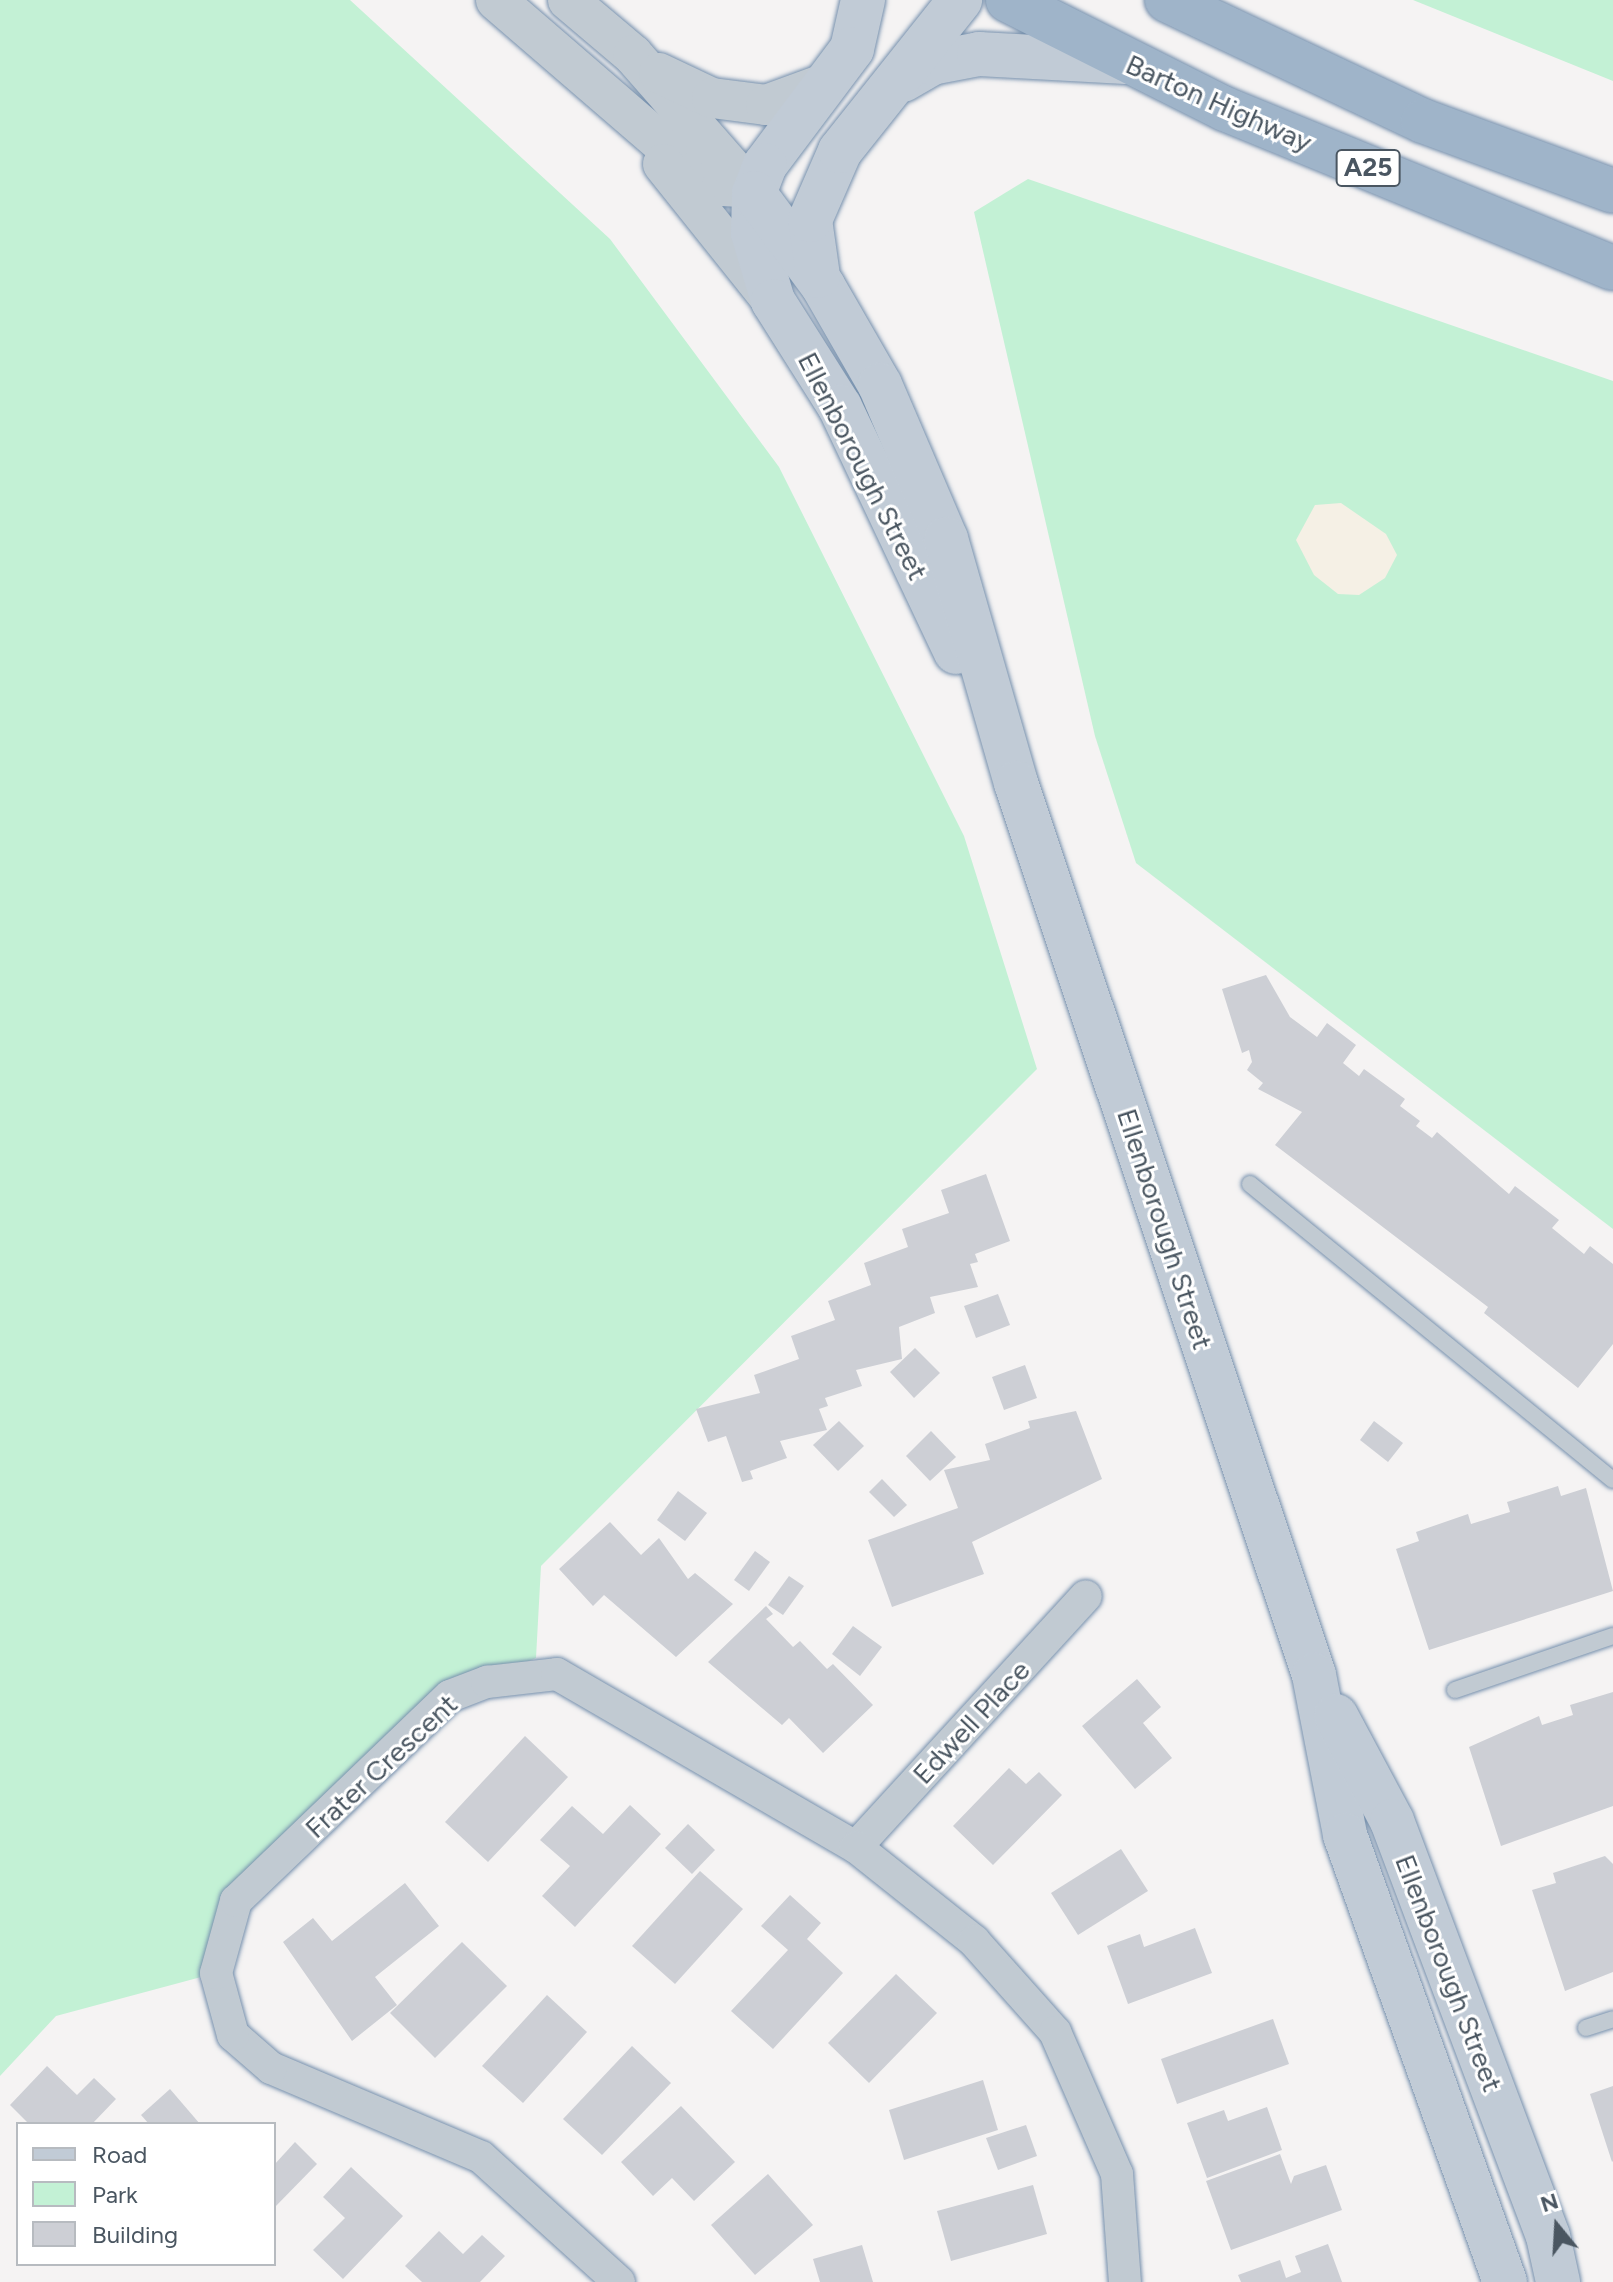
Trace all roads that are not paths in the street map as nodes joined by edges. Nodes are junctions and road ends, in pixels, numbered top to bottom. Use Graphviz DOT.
graph roads {
  1 [pos="496,0"];
  2 [pos="568,0"];
  3 [pos="863,0"];
  4 [pos="960,0"];
  5 [pos="1008,0"];
  6 [pos="1167,0"];
  7 [pos="633,55"];
  8 [pos="1126,62"];
  9 [pos="826,83"];
  10 [pos="892,89"];
  11 [pos="610,98"];
  12 [pos="840,151"];
  13 [pos="754,190"];
  14 [pos="1613,191"];
  15 [pos="1613,268"];
  16 [pos="823,286"];
  17 [pos="773,301"];
  18 [pos="1016,783"];
  19 [pos="1250,1184"];
  20 [pos="1613,1480"];
  21 [pos="1086,1596"];
  22 [pos="1613,1636"];
  23 [pos="1314,1675"];
  24 [pos="1455,1690"];
  25 [pos="856,1847"];
  26 [pos="1613,2019"];
  27 [pos="1586,2028"];
  28 [pos="619,2282"];
  29 [pos="1125,2282"];
  30 [pos="1505,2282"];
  31 [pos="1558,2282"];
  1 -- 11 [label="street, Ellenborough Street"];
  2 -- 7 [label="street, Ellenborough Street"];
  3 -- 9 [label="main road"];
  4 -- 10 [label="main road, Ellenborough Street"];
  5 -- 8 [label="highway, Barton Highway / A25"];
  6 -- 14 [label="highway, A25"];
  7 -- 9 [label="street"];
  7 -- 13 [label="street, Ellenborough Street"];
  8 -- 10 [label="main road"];
  8 -- 15 [label="highway, Barton Highway / A25"];
  9 -- 13 [label="main road"];
  10 -- 12 [label="main road, Ellenborough Street"];
  11 -- 13 [label="street, Ellenborough Street"];
  11 -- 17 [label="street, Ellenborough Street"];
  12 -- 13 [label="main road, Ellenborough Street"];
  12 -- 16 [label="main road, Ellenborough Street"];
  13 -- 16 [label="main road, Ellenborough Street"];
  13 -- 17 [label="main road"];
  16 -- 18 [label="main road, Ellenborough Street"];
  17 -- 18 [label="main road, Ellenborough Street"];
  18 -- 23 [label="main road, Ellenborough Street"];
  19 -- 20 [label="lane"];
  21 -- 25 [label="street, Edwell Place"];
  22 -- 24 [label="lane"];
  23 -- 30 [label="main road, Ellenborough Street"];
  23 -- 31 [label="main road, Ellenborough Street"];
  25 -- 28 [label="street, Frater Crescent"];
  25 -- 29 [label="street, Frater Crescent"];
  26 -- 27 [label="lane"];
}
